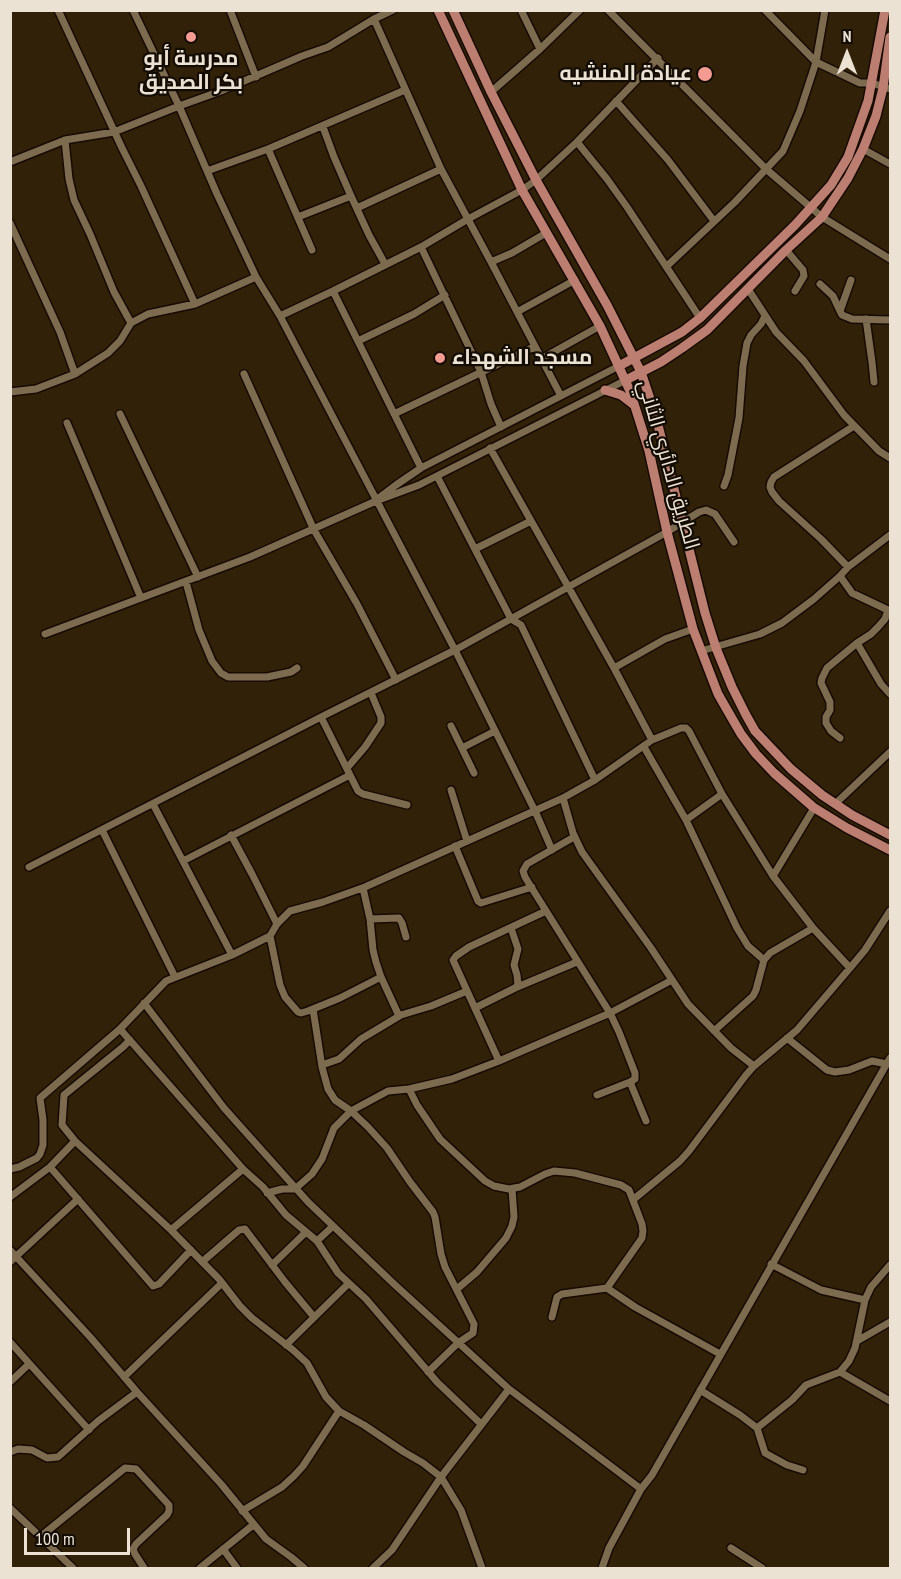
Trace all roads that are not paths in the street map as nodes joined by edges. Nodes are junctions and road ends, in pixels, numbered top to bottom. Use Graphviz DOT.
graph roads {
  1 [pos="58,10"];
  2 [pos="133,10"];
  3 [pos="230,10"];
  4 [pos="393,10"];
  5 [pos="438,10"];
  6 [pos="453,10"];
  7 [pos="521,10"];
  8 [pos="580,10"];
  9 [pos="608,10"];
  10 [pos="765,10"];
  11 [pos="825,10"];
  12 [pos="885,10"];
  13 [pos="374,19"];
  14 [pos="891,37"];
  15 [pos="540,49"];
  16 [pos="657,58"];
  17 [pos="816,62"];
  18 [pos="256,77"];
  19 [pos="872,83"];
  20 [pos="887,88"];
  21 [pos="405,90"];
  22 [pos="491,92"];
  23 [pos="616,101"];
  24 [pos="179,106"];
  25 [pos="323,127"];
  26 [pos="114,132"];
  27 [pos="65,140"];
  28 [pos="577,142"];
  29 [pos="268,149"];
  30 [pos="863,149"];
  31 [pos="10,162"];
  32 [pos="891,164"];
  33 [pos="441,169"];
  34 [pos="766,169"];
  35 [pos="207,171"];
  36 [pos="536,180"];
  37 [pos="522,190"];
  38 [pos="351,196"];
  39 [pos="357,208"];
  40 [pos="812,208"];
  41 [pos="298,217"];
  42 [pos="822,217"];
  43 [pos="468,219"];
  44 [pos="714,221"];
  45 [pos="10,223"];
  46 [pos="546,233"];
  47 [pos="20,244"];
  48 [pos="421,247"];
  49 [pos="10,248"];
  50 [pos="312,250"];
  51 [pos="786,250"];
  52 [pos="891,259"];
  53 [pos="491,262"];
  54 [pos="385,264"];
  55 [pos="666,266"];
  56 [pos="256,277"];
  57 [pos="574,280"];
  58 [pos="851,280"];
  59 [pos="820,284"];
  60 [pos="748,289"];
  61 [pos="333,291"];
  62 [pos="795,291"];
  63 [pos="445,295"];
  64 [pos="195,304"];
  65 [pos="840,311"];
  66 [pos="517,312"];
  67 [pos="280,316"];
  68 [pos="765,316"];
  69 [pos="700,318"];
  70 [pos="866,319"];
  71 [pos="891,320"];
  72 [pos="131,323"];
  73 [pos="600,326"];
  74 [pos="358,341"];
  75 [pos="534,347"];
  76 [pos="635,358"];
  77 [pos="541,359"];
  78 [pos="620,366"];
  79 [pos="481,372"];
  80 [pos="641,372"];
  81 [pos="75,374"];
  82 [pos="244,374"];
  83 [pos="626,380"];
  84 [pos="873,382"];
  85 [pos="605,390"];
  86 [pos="10,392"];
  87 [pos="561,396"];
  88 [pos="635,406"];
  89 [pos="120,414"];
  90 [pos="394,414"];
  91 [pos="67,423"];
  92 [pos="854,426"];
  93 [pos="501,428"];
  94 [pos="490,448"];
  95 [pos="891,458"];
  96 [pos="421,468"];
  97 [pos="437,476"];
  98 [pos="724,486"];
  99 [pos="376,501"];
  100 [pos="531,521"];
  101 [pos="683,522"];
  102 [pos="314,530"];
  103 [pos="667,532"];
  104 [pos="891,535"];
  105 [pos="734,542"];
  106 [pos="475,549"];
  107 [pos="848,567"];
  108 [pos="840,576"];
  109 [pos="198,577"];
  110 [pos="186,582"];
  111 [pos="569,588"];
  112 [pos="141,598"];
  113 [pos="889,611"];
  114 [pos="512,619"];
  115 [pos="693,628"];
  116 [pos="45,634"];
  117 [pos="857,643"];
  118 [pos="716,648"];
  119 [pos="455,650"];
  120 [pos="701,651"];
  121 [pos="297,668"];
  122 [pos="614,668"];
  123 [pos="396,680"];
  124 [pos="371,693"];
  125 [pos="891,694"];
  126 [pos="321,717"];
  127 [pos="451,726"];
  128 [pos="495,731"];
  129 [pos="840,738"];
  130 [pos="652,741"];
  131 [pos="644,747"];
  132 [pos="462,748"];
  133 [pos="891,752"];
  134 [pos="348,772"];
  135 [pos="474,773"];
  136 [pos="595,780"];
  137 [pos="451,790"];
  138 [pos="722,794"];
  139 [pos="562,798"];
  140 [pos="153,804"];
  141 [pos="835,804"];
  142 [pos="407,805"];
  143 [pos="814,808"];
  144 [pos="535,811"];
  145 [pos="686,820"];
  146 [pos="102,830"];
  147 [pos="231,835"];
  148 [pos="891,835"];
  149 [pos="574,837"];
  150 [pos="467,841"];
  151 [pos="455,846"];
  152 [pos="552,850"];
  153 [pos="891,850"];
  154 [pos="183,861"];
  155 [pos="29,867"];
  156 [pos="773,876"];
  157 [pos="532,887"];
  158 [pos="363,888"];
  159 [pos="891,911"];
  160 [pos="546,912"];
  161 [pos="370,919"];
  162 [pos="277,924"];
  163 [pos="511,928"];
  164 [pos="813,928"];
  165 [pos="270,936"];
  166 [pos="406,937"];
  167 [pos="232,955"];
  168 [pos="764,960"];
  169 [pos="577,962"];
  170 [pos="850,968"];
  171 [pos="175,977"];
  172 [pos="381,977"];
  173 [pos="672,980"];
  174 [pos="515,988"];
  175 [pos="467,991"];
  176 [pos="144,1003"];
  177 [pos="475,1008"];
  178 [pos="313,1009"];
  179 [pos="610,1013"];
  180 [pos="399,1016"];
  181 [pos="120,1029"];
  182 [pos="714,1030"];
  183 [pos="788,1038"];
  184 [pos="130,1040"];
  185 [pos="499,1060"];
  186 [pos="889,1061"];
  187 [pos="322,1065"];
  188 [pos="754,1066"];
  189 [pos="630,1082"];
  190 [pos="409,1089"];
  191 [pos="597,1095"];
  192 [pos="351,1111"];
  193 [pos="646,1121"];
  194 [pos="75,1141"];
  195 [pos="50,1167"];
  196 [pos="10,1169"];
  197 [pos="243,1169"];
  198 [pos="295,1189"];
  199 [pos="512,1189"];
  200 [pos="267,1192"];
  201 [pos="10,1197"];
  202 [pos="78,1199"];
  203 [pos="634,1199"];
  204 [pos="333,1226"];
  205 [pos="171,1230"];
  206 [pos="306,1232"];
  207 [pos="317,1241"];
  208 [pos="10,1250"];
  209 [pos="190,1250"];
  210 [pos="14,1259"];
  211 [pos="202,1262"];
  212 [pos="771,1264"];
  213 [pos="891,1265"];
  214 [pos="272,1266"];
  215 [pos="222,1283"];
  216 [pos="348,1284"];
  217 [pos="607,1288"];
  218 [pos="457,1289"];
  219 [pos="865,1300"];
  220 [pos="314,1317"];
  221 [pos="552,1317"];
  222 [pos="891,1322"];
  223 [pos="857,1341"];
  224 [pos="10,1342"];
  225 [pos="458,1343"];
  226 [pos="286,1345"];
  227 [pos="720,1354"];
  228 [pos="30,1364"];
  229 [pos="428,1372"];
  230 [pos="840,1372"];
  231 [pos="124,1377"];
  232 [pos="10,1382"];
  233 [pos="509,1389"];
  234 [pos="700,1390"];
  235 [pos="137,1392"];
  236 [pos="891,1401"];
  237 [pos="339,1411"];
  238 [pos="481,1424"];
  239 [pos="758,1428"];
  240 [pos="89,1430"];
  241 [pos="10,1452"];
  242 [pos="803,1470"];
  243 [pos="441,1477"];
  244 [pos="641,1489"];
  245 [pos="10,1508"];
  246 [pos="242,1511"];
  247 [pos="253,1525"];
  248 [pos="40,1537"];
  249 [pos="731,1548"];
  250 [pos="223,1549"];
  251 [pos="73,1569"];
  252 [pos="144,1569"];
  253 [pos="200,1569"];
  254 [pos="237,1569"];
  255 [pos="304,1569"];
  256 [pos="373,1569"];
  257 [pos="482,1569"];
  258 [pos="602,1569"];
  259 [pos="762,1569"];
  1 -- 26 [label="street"];
  2 -- 24 [label="street"];
  3 -- 18 [label="street"];
  4 -- 13 [label="street"];
  5 -- 37 [label="main road, الطريق الدائري الثاني"];
  6 -- 22 [label="main road, الطريق الدائري الثاني"];
  7 -- 15 [label="street"];
  8 -- 15 [label="street"];
  9 -- 16 [label="street"];
  10 -- 17 [label="street"];
  11 -- 17 [label="street"];
  12 -- 19 [label="main road"];
  13 -- 18 [label="street"];
  13 -- 21 [label="street"];
  14 -- 20 [label="main road"];
  15 -- 22 [label="street"];
  16 -- 23 [label="street"];
  16 -- 34 [label="street"];
  17 -- 19 [label="street"];
  17 -- 34 [label="street"];
  18 -- 24 [label="street"];
  19 -- 20 [label="street"];
  19 -- 40 [label="main road"];
  20 -- 30 [label="main road"];
  21 -- 25 [label="street"];
  21 -- 33 [label="street"];
  22 -- 36 [label="main road, الطريق الدائري الثاني"];
  23 -- 28 [label="street"];
  23 -- 44 [label="street"];
  24 -- 26 [label="street"];
  24 -- 35 [label="street"];
  25 -- 29 [label="street"];
  25 -- 38 [label="street"];
  26 -- 27 [label="street"];
  26 -- 64 [label="street"];
  27 -- 31 [label="street"];
  27 -- 72 [label="street"];
  28 -- 36 [label="street"];
  28 -- 55 [label="street"];
  29 -- 35 [label="street"];
  29 -- 41 [label="street"];
  30 -- 32 [label="street"];
  30 -- 42 [label="main road"];
  33 -- 39 [label="street"];
  33 -- 43 [label="street"];
  34 -- 40 [label="street"];
  34 -- 44 [label="street"];
  35 -- 56 [label="street"];
  36 -- 37 [label="street"];
  36 -- 76 [label="main road, الطريق الدائري الثاني"];
  37 -- 43 [label="street"];
  37 -- 46 [label="main road, الطريق الدائري الثاني"];
  38 -- 39 [label="street"];
  38 -- 41 [label="street"];
  39 -- 54 [label="street"];
  40 -- 42 [label="street"];
  40 -- 69 [label="main road"];
  41 -- 50 [label="street"];
  42 -- 51 [label="main road"];
  42 -- 52 [label="street"];
  43 -- 48 [label="street"];
  43 -- 53 [label="street"];
  44 -- 55 [label="street"];
  45 -- 47 [label="street"];
  46 -- 53 [label="street"];
  46 -- 57 [label="main road, الطريق الدائري الثاني"];
  47 -- 49 [label="street"];
  47 -- 81 [label="street"];
  48 -- 54 [label="street"];
  48 -- 63 [label="street"];
  51 -- 60 [label="main road"];
  51 -- 62 [label="street"];
  53 -- 66 [label="street"];
  54 -- 61 [label="street"];
  55 -- 69 [label="street"];
  56 -- 64 [label="street"];
  56 -- 67 [label="street"];
  57 -- 66 [label="street"];
  57 -- 73 [label="main road, الطريق الدائري الثاني"];
  58 -- 65 [label="street"];
  59 -- 65 [label="street"];
  60 -- 68 [label="street"];
  60 -- 80 [label="main road"];
  61 -- 67 [label="street"];
  61 -- 74 [label="street"];
  63 -- 74 [label="street"];
  63 -- 79 [label="street"];
  64 -- 72 [label="street"];
  65 -- 70 [label="street"];
  66 -- 75 [label="street"];
  67 -- 99 [label="street"];
  68 -- 92 [label="street"];
  68 -- 98 [label="street"];
  69 -- 76 [label="main road"];
  70 -- 71 [label="street"];
  70 -- 84 [label="street"];
  72 -- 81 [label="street"];
  73 -- 77 [label="street"];
  73 -- 78 [label="main road, الطريق الدائري الثاني"];
  74 -- 90 [label="street"];
  75 -- 77 [label="street"];
  75 -- 79 [label="street"];
  76 -- 78 [label="main road"];
  76 -- 80 [label="main road, الطريق الدائري الثاني"];
  77 -- 87 [label="street"];
  78 -- 83 [label="main road, الطريق الدائري الثاني"];
  78 -- 87 [label="street"];
  79 -- 90 [label="street"];
  79 -- 93 [label="street"];
  80 -- 83 [label="main road"];
  80 -- 101 [label="main road, الطريق الدائري الثاني"];
  81 -- 86 [label="street"];
  82 -- 102 [label="street"];
  83 -- 85 [label="street"];
  83 -- 88 [label="main road, الطريق الدائري الثاني"];
  85 -- 88 [label="main road"];
  85 -- 94 [label="street"];
  87 -- 93 [label="street"];
  88 -- 103 [label="main road, الطريق الدائري الثاني"];
  89 -- 109 [label="street"];
  90 -- 96 [label="street"];
  91 -- 112 [label="street"];
  92 -- 95 [label="street"];
  92 -- 107 [label="street"];
  93 -- 96 [label="street"];
  94 -- 97 [label="street"];
  94 -- 100 [label="street"];
  96 -- 99 [label="street"];
  97 -- 99 [label="street"];
  97 -- 106 [label="street"];
  99 -- 102 [label="street"];
  99 -- 119 [label="street"];
  100 -- 106 [label="street"];
  100 -- 111 [label="street"];
  101 -- 103 [label="street"];
  101 -- 105 [label="street"];
  101 -- 118 [label="main road, الطريق الدائري الثاني"];
  102 -- 109 [label="street"];
  102 -- 123 [label="street"];
  103 -- 111 [label="street"];
  103 -- 115 [label="main road, الطريق الدائري الثاني"];
  104 -- 107 [label="street"];
  106 -- 114 [label="street"];
  107 -- 108 [label="street"];
  108 -- 113 [label="street"];
  108 -- 118 [label="street"];
  109 -- 110 [label="street"];
  110 -- 112 [label="street"];
  110 -- 121 [label="street"];
  111 -- 114 [label="street"];
  111 -- 122 [label="street"];
  112 -- 116 [label="street"];
  113 -- 117 [label="street"];
  114 -- 119 [label="street"];
  114 -- 136 [label="street"];
  115 -- 120 [label="main road, الطريق الدائري الثاني"];
  115 -- 122 [label="street"];
  117 -- 125 [label="street"];
  117 -- 129 [label="street"];
  118 -- 120 [label="street"];
  118 -- 141 [label="main road, الطريق الدائري الثاني"];
  119 -- 123 [label="street"];
  119 -- 128 [label="street"];
  120 -- 143 [label="main road, الطريق الدائري الثاني"];
  122 -- 130 [label="street"];
  123 -- 124 [label="street"];
  124 -- 126 [label="street"];
  124 -- 134 [label="street"];
  126 -- 134 [label="street"];
  126 -- 140 [label="street"];
  127 -- 132 [label="street"];
  128 -- 132 [label="street"];
  128 -- 144 [label="street"];
  130 -- 131 [label="street"];
  130 -- 138 [label="street"];
  131 -- 136 [label="street"];
  131 -- 145 [label="street"];
  132 -- 135 [label="street"];
  133 -- 141 [label="street"];
  134 -- 142 [label="street"];
  134 -- 147 [label="street"];
  136 -- 139 [label="street"];
  137 -- 150 [label="street"];
  138 -- 145 [label="street"];
  138 -- 156 [label="street"];
  139 -- 144 [label="street"];
  139 -- 149 [label="street"];
  140 -- 146 [label="street"];
  140 -- 154 [label="street"];
  141 -- 148 [label="main road, الطريق الدائري الثاني"];
  143 -- 153 [label="main road, الطريق الدائري الثاني"];
  143 -- 156 [label="street"];
  144 -- 150 [label="street"];
  144 -- 152 [label="street"];
  145 -- 168 [label="street"];
  146 -- 155 [label="street"];
  146 -- 171 [label="street"];
  147 -- 154 [label="street"];
  147 -- 162 [label="street"];
  149 -- 152 [label="street"];
  149 -- 173 [label="street"];
  150 -- 151 [label="street"];
  151 -- 157 [label="street"];
  151 -- 158 [label="street"];
  152 -- 157 [label="street"];
  154 -- 167 [label="street"];
  156 -- 164 [label="street"];
  157 -- 160 [label="street"];
  158 -- 161 [label="street"];
  158 -- 162 [label="street"];
  159 -- 170 [label="street"];
  160 -- 163 [label="street"];
  160 -- 169 [label="street"];
  161 -- 166 [label="street"];
  161 -- 172 [label="street"];
  162 -- 165 [label="street"];
  163 -- 174 [label="street"];
  163 -- 175 [label="street"];
  164 -- 168 [label="street"];
  164 -- 170 [label="street"];
  165 -- 167 [label="street"];
  165 -- 178 [label="street"];
  167 -- 171 [label="street"];
  168 -- 182 [label="street"];
  169 -- 174 [label="street"];
  169 -- 179 [label="street"];
  170 -- 183 [label="street"];
  171 -- 176 [label="street"];
  172 -- 178 [label="street"];
  172 -- 180 [label="street"];
  173 -- 179 [label="street"];
  173 -- 182 [label="street"];
  174 -- 177 [label="street"];
  175 -- 177 [label="street"];
  175 -- 180 [label="street"];
  176 -- 181 [label="street"];
  176 -- 198 [label="street"];
  177 -- 185 [label="street"];
  178 -- 187 [label="street"];
  179 -- 185 [label="street"];
  179 -- 189 [label="street"];
  180 -- 187 [label="street"];
  181 -- 184 [label="street"];
  181 -- 196 [label="street"];
  182 -- 188 [label="street"];
  183 -- 186 [label="street"];
  183 -- 188 [label="street"];
  184 -- 194 [label="street"];
  184 -- 197 [label="street"];
  185 -- 190 [label="street"];
  186 -- 212 [label="street"];
  187 -- 192 [label="street"];
  188 -- 203 [label="street"];
  189 -- 191 [label="street"];
  189 -- 193 [label="street"];
  190 -- 192 [label="street"];
  190 -- 199 [label="street"];
  192 -- 198 [label="street"];
  192 -- 218 [label="street"];
  194 -- 195 [label="street"];
  194 -- 205 [label="street"];
  195 -- 201 [label="street"];
  195 -- 202 [label="street"];
  197 -- 200 [label="street"];
  197 -- 205 [label="street"];
  198 -- 200 [label="street"];
  198 -- 204 [label="street"];
  199 -- 203 [label="street"];
  199 -- 218 [label="street"];
  200 -- 206 [label="street"];
  202 -- 209 [label="street"];
  202 -- 210 [label="street"];
  203 -- 217 [label="street"];
  204 -- 207 [label="street"];
  204 -- 225 [label="street"];
  205 -- 209 [label="street"];
  206 -- 207 [label="street"];
  206 -- 214 [label="street"];
  207 -- 216 [label="street"];
  208 -- 210 [label="street"];
  209 -- 211 [label="street"];
  210 -- 231 [label="street"];
  211 -- 214 [label="street"];
  211 -- 215 [label="street"];
  212 -- 219 [label="street"];
  212 -- 227 [label="street"];
  213 -- 219 [label="street"];
  214 -- 220 [label="street"];
  215 -- 226 [label="street"];
  215 -- 231 [label="street"];
  216 -- 220 [label="street"];
  216 -- 229 [label="street"];
  217 -- 221 [label="street"];
  217 -- 227 [label="street"];
  218 -- 225 [label="street"];
  219 -- 223 [label="street"];
  220 -- 226 [label="street"];
  222 -- 223 [label="street"];
  223 -- 230 [label="street"];
  224 -- 228 [label="street"];
  225 -- 229 [label="street"];
  225 -- 233 [label="street"];
  226 -- 237 [label="street"];
  227 -- 234 [label="street"];
  228 -- 232 [label="street"];
  228 -- 240 [label="street"];
  229 -- 238 [label="street"];
  230 -- 236 [label="street"];
  230 -- 239 [label="street"];
  231 -- 235 [label="street"];
  233 -- 238 [label="street"];
  233 -- 244 [label="street"];
  234 -- 239 [label="street"];
  234 -- 244 [label="street"];
  235 -- 240 [label="street"];
  235 -- 246 [label="street"];
  237 -- 243 [label="street"];
  237 -- 246 [label="street"];
  238 -- 243 [label="street"];
  239 -- 242 [label="street"];
  240 -- 241 [label="street"];
  243 -- 256 [label="street"];
  243 -- 257 [label="street"];
  244 -- 258 [label="street"];
  245 -- 248 [label="street"];
  246 -- 247 [label="street"];
  247 -- 250 [label="street"];
  247 -- 255 [label="street"];
  248 -- 251 [label="street"];
  248 -- 252 [label="street"];
  249 -- 259 [label="street"];
  250 -- 253 [label="street"];
  250 -- 254 [label="street"];
}
